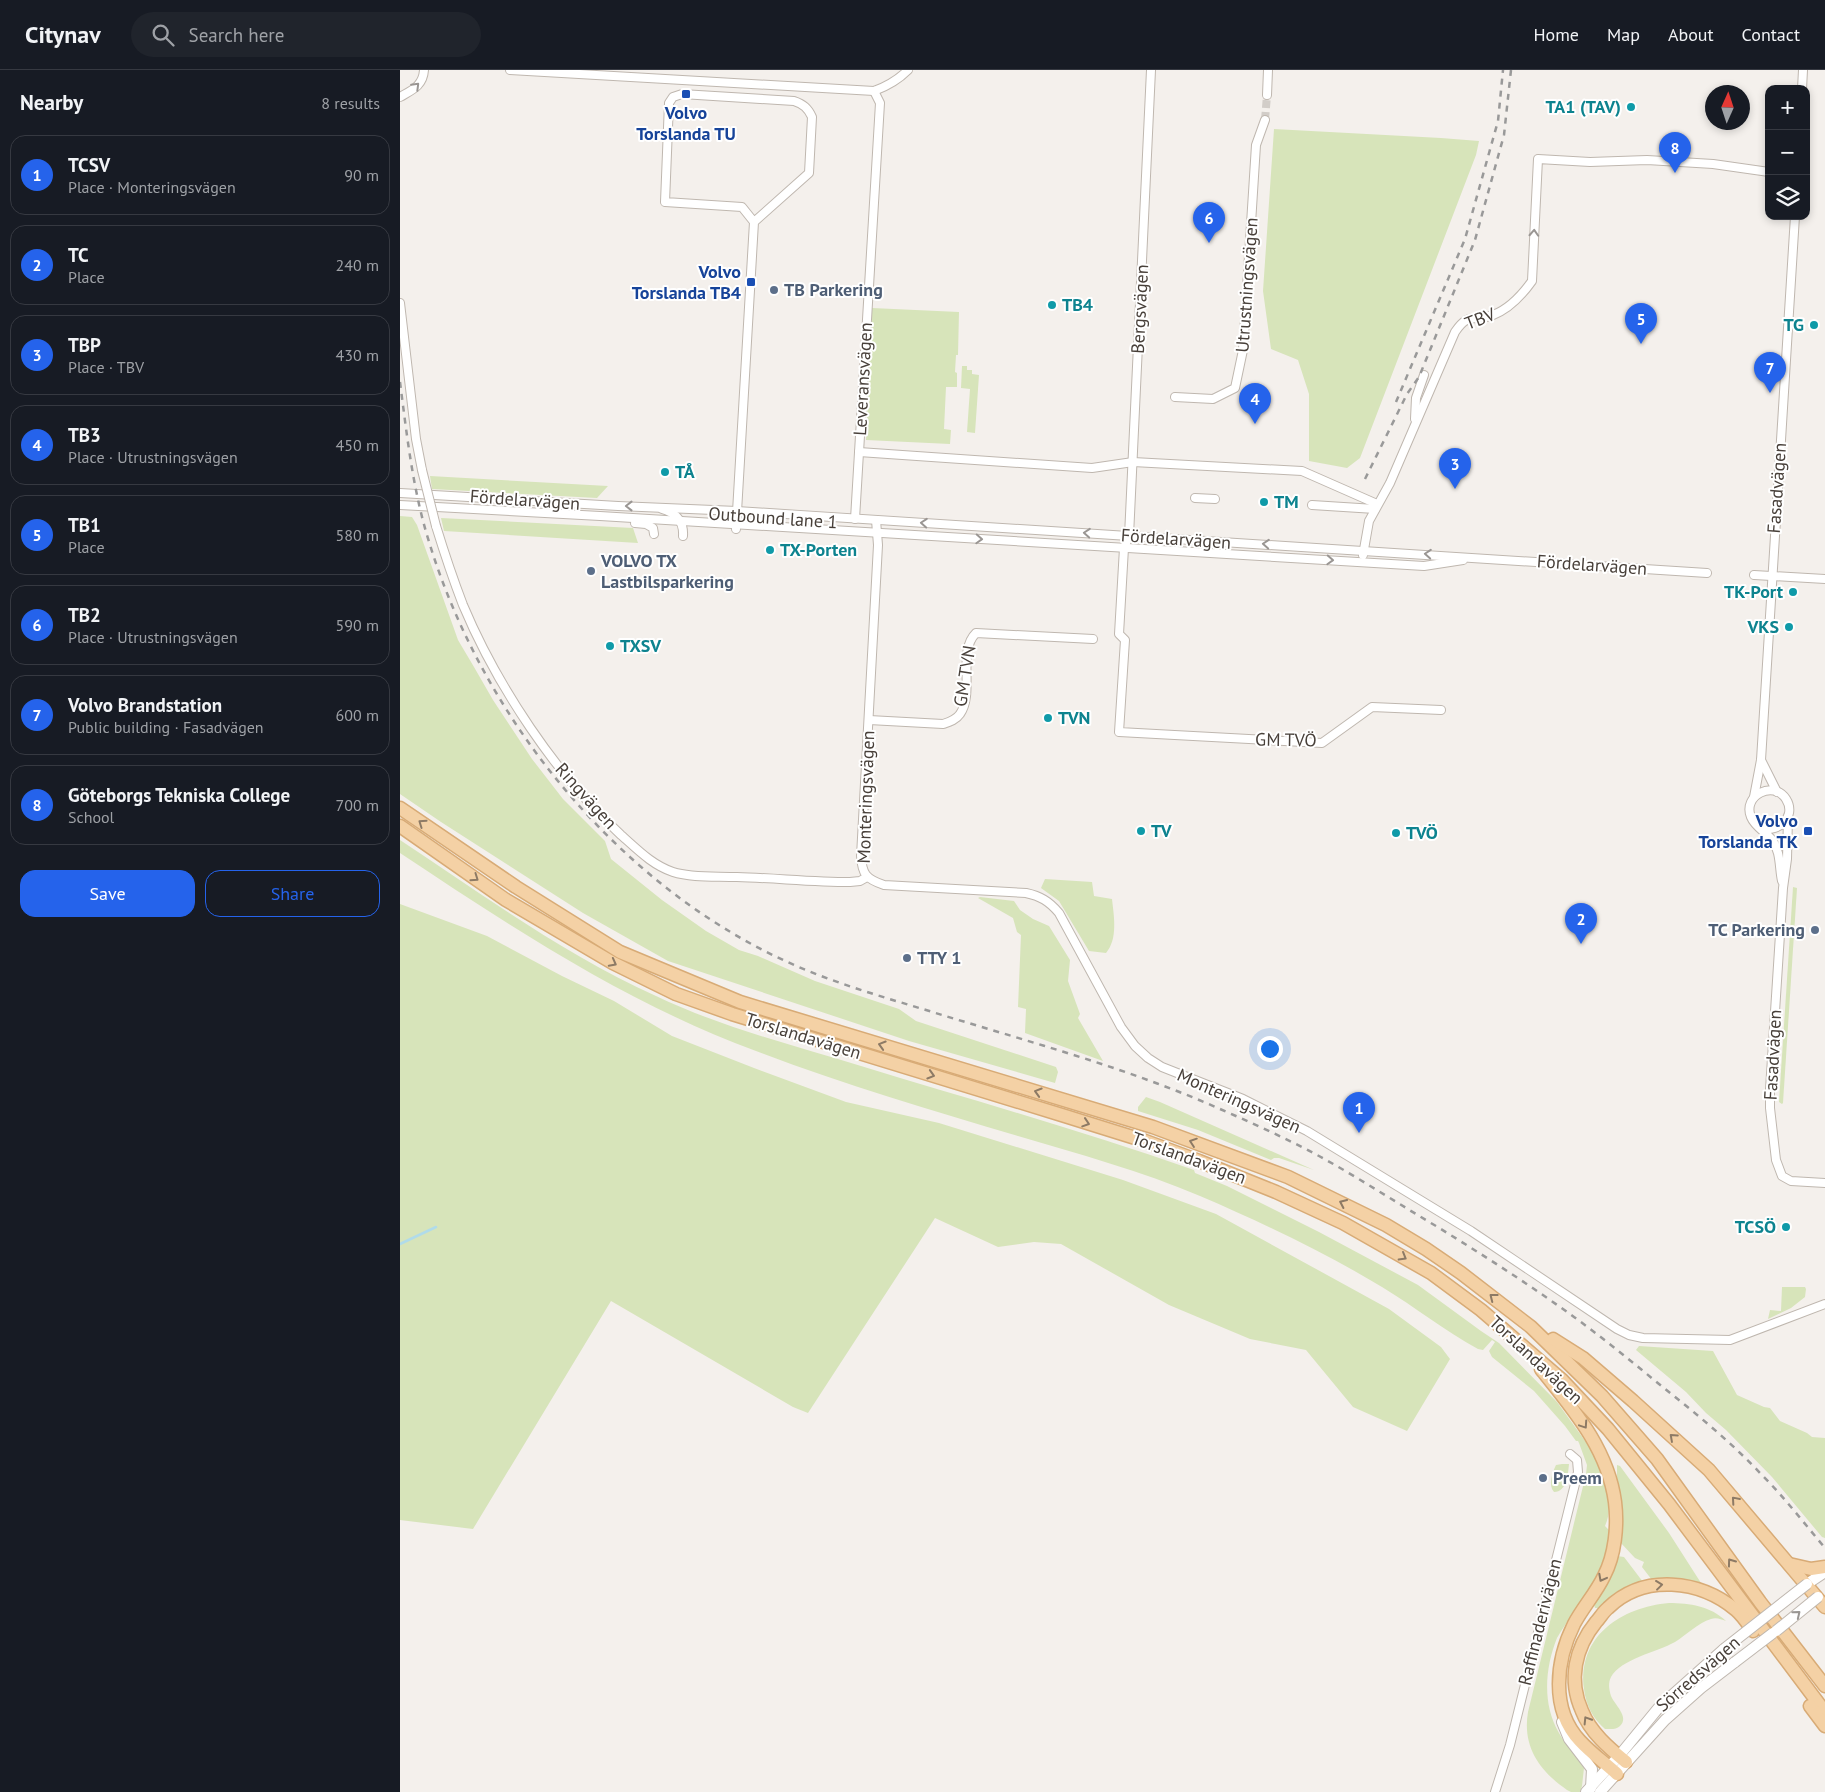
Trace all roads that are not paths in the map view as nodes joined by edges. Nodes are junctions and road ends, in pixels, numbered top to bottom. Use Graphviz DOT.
graph roads {
  1 [pos="424,70"];
  2 [pos="510,70"];
  3 [pos="908,70"];
  4 [pos="1151,70"];
  5 [pos="1268,70"];
  6 [pos="1804,70"];
  7 [pos="1802,85"];
  8 [pos="874,90"];
  9 [pos="1266,96"];
  10 [pos="400,97"];
  11 [pos="1265,120"];
  12 [pos="1765,171"];
  13 [pos="1795,220"];
  14 [pos="754,222"];
  15 [pos="400,302"];
  16 [pos="1424,375"];
  17 [pos="1175,397"];
  18 [pos="1410,436"];
  19 [pos="859,452"];
  20 [pos="1133,462"];
  21 [pos="400,493"];
  22 [pos="1195,498"];
  23 [pos="1215,499"];
  24 [pos="1312,505"];
  25 [pos="400,506"];
  26 [pos="650,506"];
  27 [pos="1376,506"];
  28 [pos="669,512"];
  29 [pos="617,517"];
  30 [pos="855,518"];
  31 [pos="737,520"];
  32 [pos="680,521"];
  33 [pos="701,522"];
  34 [pos="876,522"];
  35 [pos="692,527"];
  36 [pos="654,534"];
  37 [pos="878,536"];
  38 [pos="1129,536"];
  39 [pos="1124,548"];
  40 [pos="1363,550"];
  41 [pos="1477,558"];
  42 [pos="1363,562"];
  43 [pos="1707,573"];
  44 [pos="1754,575"];
  45 [pos="1771,576"];
  46 [pos="1825,579"];
  47 [pos="1093,639"];
  48 [pos="1441,710"];
  49 [pos="868,720"];
  50 [pos="1761,760"];
  51 [pos="1777,792"];
  52 [pos="1754,797"];
  53 [pos="400,808"];
  54 [pos="1788,817"];
  55 [pos="400,826"];
  56 [pos="1758,826"];
  57 [pos="867,877"];
  58 [pos="1783,888"];
  59 [pos="1825,1183"];
  60 [pos="1825,1304"];
  61 [pos="1531,1326"];
  62 [pos="1520,1343"];
  63 [pos="1570,1454"];
  64 [pos="1789,1564"];
  65 [pos="1825,1567"];
  66 [pos="1825,1572"];
  67 [pos="1807,1584"];
  68 [pos="1823,1599"];
  69 [pos="1825,1686"];
  70 [pos="1563,1711"];
  71 [pos="1825,1712"];
  72 [pos="1825,1726"];
  73 [pos="1623,1759"];
  74 [pos="1613,1770"];
  75 [pos="1592,1791"];
  76 [pos="1495,1792"];
  10 -- 1 [label="street, one-way"];
  2 -- 8 [label="street"];
  3 -- 8 [label="street"];
  4 -- 20 [label="street, Bergsvägen"];
  5 -- 9 [label="street"];
  6 -- 7 [label="street"];
  8 -- 19 [label="street, Leveransvägen"];
  11 -- 17 [label="street, Utrustningsvägen"];
  18 -- 12 [label="street, TBV, one-way"];
  13 -- 45 [label="street, Fasadvägen"];
  14 -- 14 [label="street"];
  14 -- 31 [label="street"];
  15 -- 57 [label="street, Ringvägen, bridge"];
  16 -- 18 [label="street"];
  18 -- 27 [label="street, TBV"];
  19 -- 20 [label="street"];
  19 -- 30 [label="street, Leveransvägen"];
  20 -- 27 [label="street"];
  20 -- 38 [label="street, Bergsvägen"];
  26 -- 21 [label="street, Fördelarvägen, one-way"];
  22 -- 23 [label="street"];
  24 -- 27 [label="street"];
  25 -- 29 [label="street, Fördelarvägen"];
  26 -- 28 [label="street, Fördelarvägen"];
  26 -- 31 [label="street, Fördelarvägen"];
  27 -- 40 [label="street, TBV"];
  28 -- 31 [label="street, Outbound lane 1"];
  28 -- 32 [label="street, Fördelarvägen"];
  29 -- 32 [label="street, Fördelarvägen"];
  29 -- 36 [label="street, Fördelarvägen"];
  30 -- 31 [label="street"];
  30 -- 34 [label="street"];
  31 -- 33 [label="street, Fördelarvägen"];
  31 -- 34 [label="street, Outbound lane 1"];
  31 -- 35 [label="street"];
  31 -- 37 [label="street, Fördelarvägen"];
  32 -- 33 [label="street, Fördelarvägen"];
  32 -- 35 [label="street"];
  33 -- 35 [label="street"];
  34 -- 37 [label="street, Monteringsvägen"];
  38 -- 34 [label="street, Fördelarvägen, one-way"];
  37 -- 39 [label="street, Fördelarvägen, one-way"];
  37 -- 49 [label="street, Monteringsvägen"];
  38 -- 39 [label="street, Bergsvägen"];
  40 -- 38 [label="street, Fördelarvägen, one-way"];
  39 -- 42 [label="street, Fördelarvägen, one-way"];
  39 -- 48 [label="street, GM TVÖ"];
  41 -- 40 [label="street, Fördelarvägen, one-way"];
  40 -- 42 [label="street, TBV"];
  41 -- 42 [label="street, Fördelarvägen"];
  41 -- 43 [label="street, Fördelarvägen"];
  44 -- 45 [label="street"];
  45 -- 46 [label="street"];
  45 -- 50 [label="street, Fasadvägen"];
  47 -- 49 [label="street, GM TVN"];
  49 -- 57 [label="street, Monteringsvägen"];
  50 -- 51 [label="street, Fasadvägen"];
  50 -- 52 [label="street, Fasadvägen"];
  51 -- 52 [label="street"];
  51 -- 54 [label="street, Fasadvägen"];
  52 -- 56 [label="street, Fasadvägen"];
  61 -- 53 [label="main road, Torslandavägen, one-way"];
  54 -- 56 [label="street"];
  54 -- 58 [label="street, Fasadvägen"];
  55 -- 62 [label="main road, Torslandavägen, one-way"];
  56 -- 58 [label="street, Fasadvägen"];
  57 -- 60 [label="street, Monteringsvägen"];
  58 -- 59 [label="street, Fasadvägen"];
  64 -- 61 [label="main road, one-way"];
  69 -- 61 [label="main road, Torslandavägen, one-way"];
  62 -- 70 [label="main road, one-way"];
  62 -- 71 [label="main road, Torslandavägen"];
  63 -- 76 [label="street, Raffinaderivägen"];
  64 -- 65 [label="main road"];
  64 -- 67 [label="main road"];
  66 -- 67 [label="street, Sörredsvägen"];
  67 -- 68 [label="main road"];
  67 -- 73 [label="street, Sörredsvägen, bridge"];
  73 -- 68 [label="street, Sörredsvägen, one-way, bridge"];
  70 -- 74 [label="main road"];
  70 -- 75 [label="street"];
  73 -- 72 [label="main road, one-way"];
  73 -- 74 [label="street, Sörredsvägen"];
  74 -- 75 [label="street, Sörredsvägen"];
}
